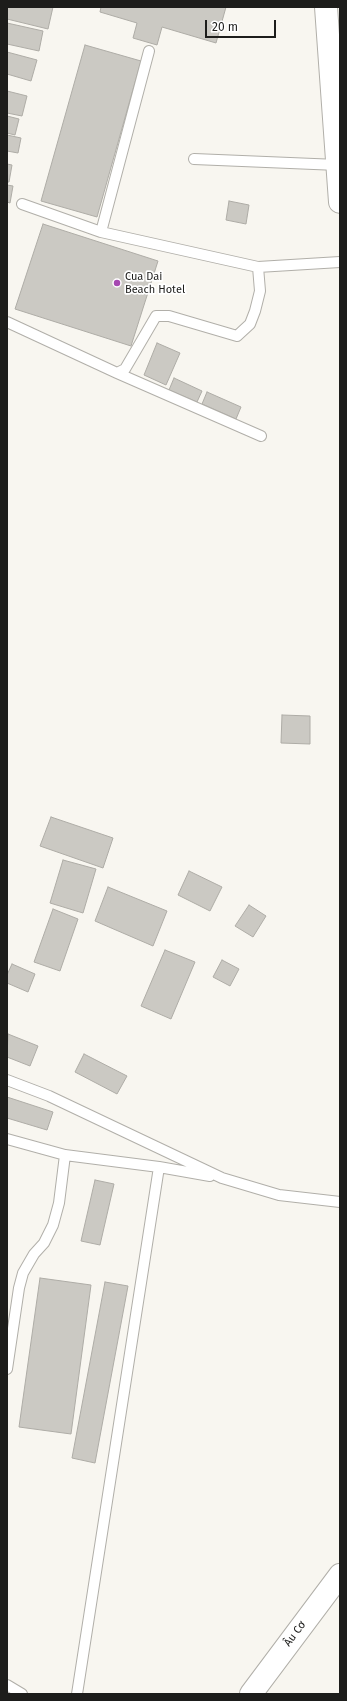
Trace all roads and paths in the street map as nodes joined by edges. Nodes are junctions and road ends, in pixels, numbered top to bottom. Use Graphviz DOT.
graph roads {
  1 [pos="326,7"];
  2 [pos="149,51"];
  3 [pos="194,159"];
  4 [pos="338,165"];
  5 [pos="340,202"];
  6 [pos="22,204"];
  7 [pos="101,232"];
  8 [pos="340,262"];
  9 [pos="258,267"];
  10 [pos="7,322"];
  11 [pos="117,373"];
  12 [pos="261,436"];
  13 [pos="7,1080"];
  14 [pos="7,1139"];
  15 [pos="65,1155"];
  16 [pos="159,1167"];
  17 [pos="222,1178"];
  18 [pos="340,1202"];
  19 [pos="7,1369"];
  20 [pos="340,1575"];
  21 [pos="7,1685"];
  22 [pos="22,1694"];
  23 [pos="77,1694"];
  24 [pos="251,1694"];
  1 -- 4 [label="main road"];
  2 -- 7 [label="lane"];
  3 -- 4 [label="lane"];
  4 -- 5 [label="main road"];
  6 -- 7 [label="lane"];
  7 -- 9 [label="lane"];
  8 -- 9 [label="lane"];
  9 -- 11 [label="lane"];
  10 -- 11 [label="lane"];
  11 -- 12 [label="lane"];
  13 -- 17 [label="lane"];
  14 -- 15 [label="lane"];
  15 -- 16 [label="lane"];
  15 -- 19 [label="lane"];
  16 -- 17 [label="lane"];
  16 -- 23 [label="lane"];
  17 -- 18 [label="lane"];
  20 -- 24 [label="main road, Âu Cơ"];
  21 -- 22 [label="lane"];
}
